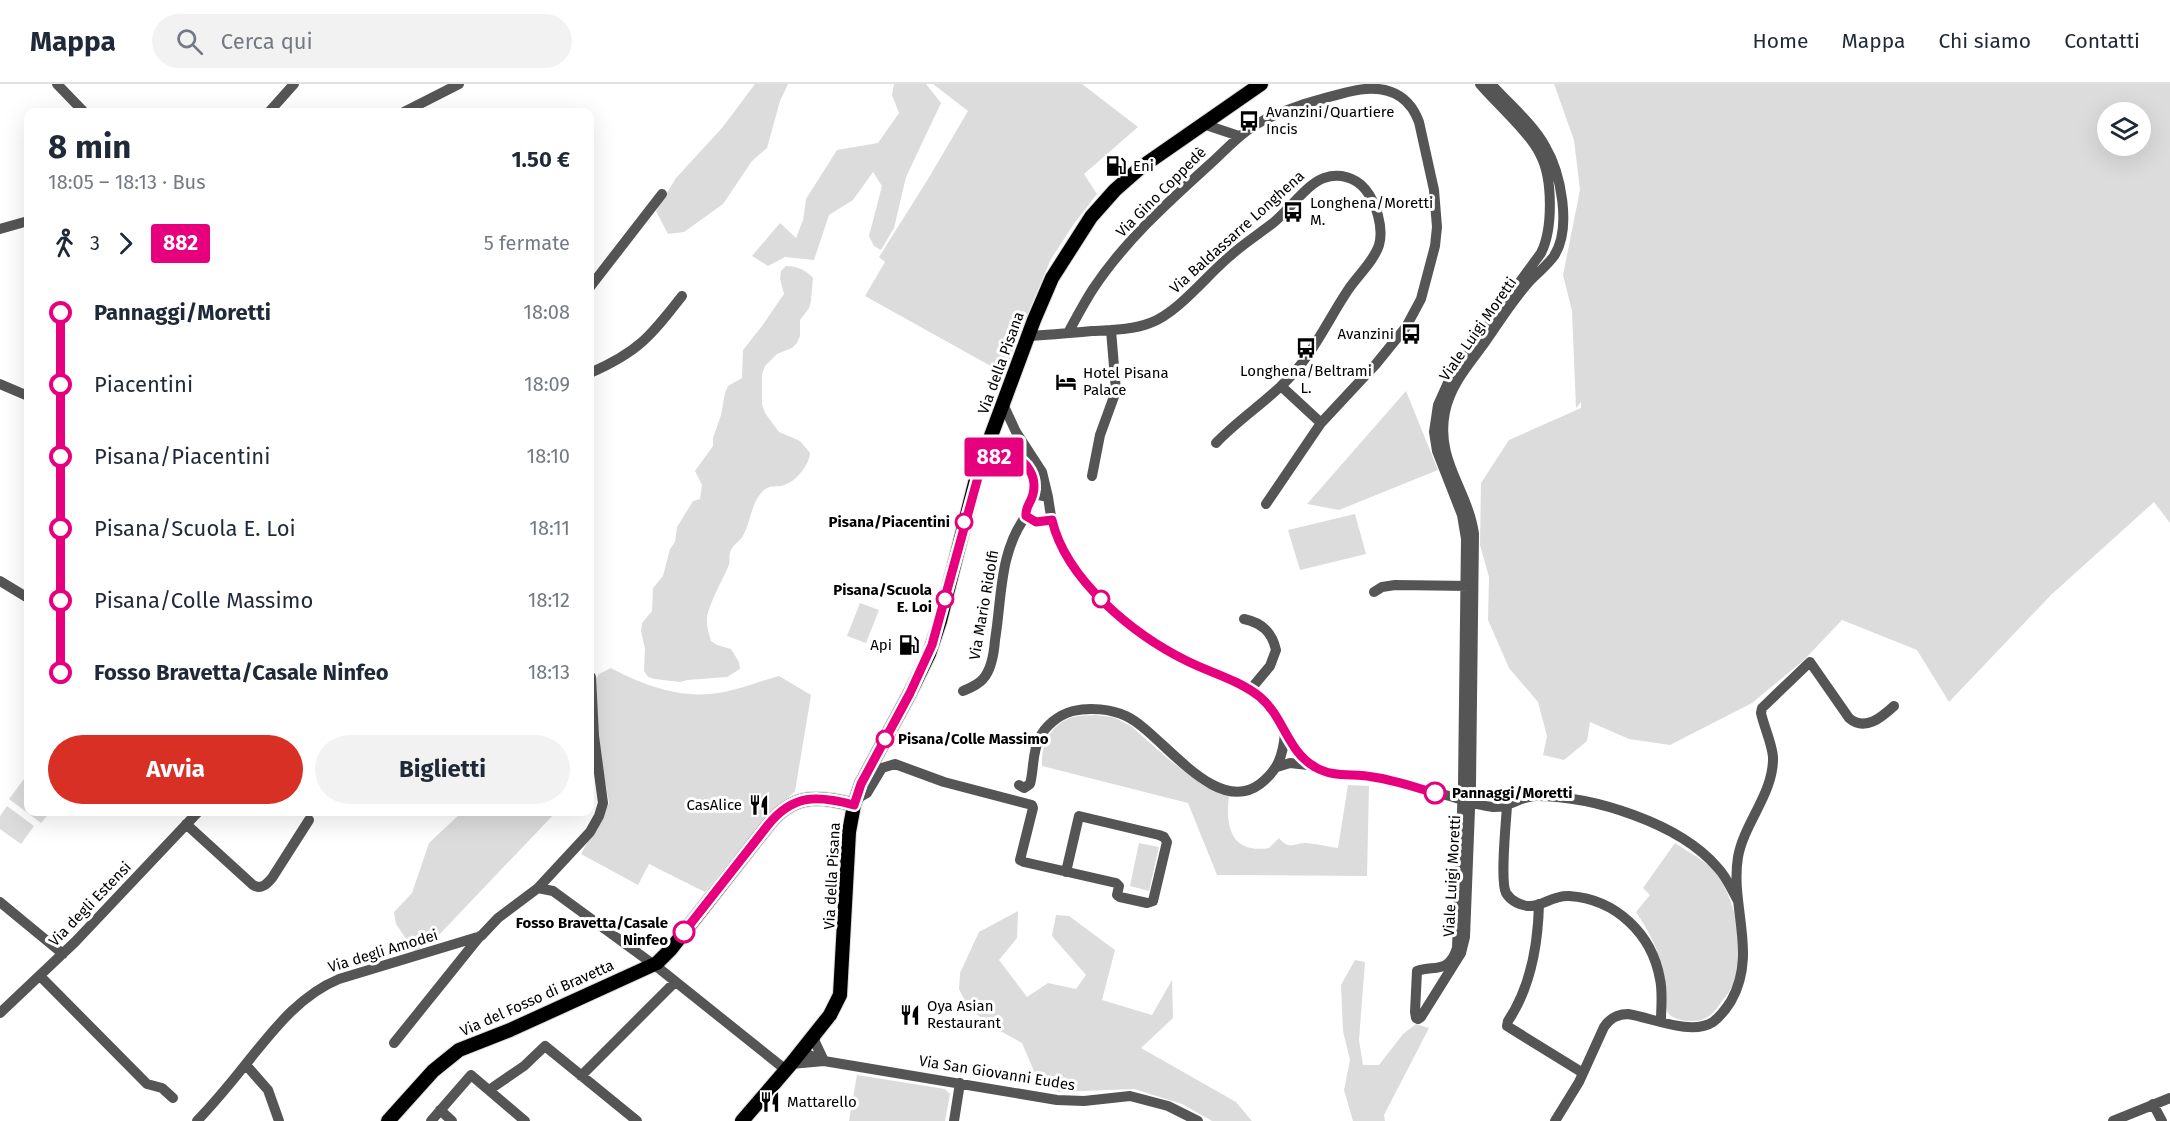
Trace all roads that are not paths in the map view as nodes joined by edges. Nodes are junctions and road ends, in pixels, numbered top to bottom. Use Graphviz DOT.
graph roads {
  1 [pos="57,84"];
  2 [pos="294,84"];
  3 [pos="459,84"];
  4 [pos="1261,84"];
  5 [pos="1480,84"];
  6 [pos="1491,84"];
  7 [pos="1381,86"];
  8 [pos="80,108"];
  9 [pos="273,108"];
  10 [pos="412,108"];
  11 [pos="1203,124"];
  12 [pos="1239,136"];
  13 [pos="1548,191"];
  14 [pos="662,194"];
  15 [pos="24,222"];
  16 [pos="0,229"];
  17 [pos="1553,256"];
  18 [pos="594,281"];
  19 [pos="682,296"];
  20 [pos="1111,330"];
  21 [pos="1068,333"];
  22 [pos="1028,336"];
  23 [pos="594,371"];
  24 [pos="0,384"];
  25 [pos="1281,386"];
  26 [pos="24,394"];
  27 [pos="1003,404"];
  28 [pos="1321,423"];
  29 [pos="1216,443"];
  30 [pos="1023,445"];
  31 [pos="1013,457"];
  32 [pos="983,459"];
  33 [pos="1092,476"];
  34 [pos="1032,496"];
  35 [pos="1048,497"];
  36 [pos="1266,504"];
  37 [pos="1026,516"];
  38 [pos="1052,520"];
  39 [pos="0,581"];
  40 [pos="1469,586"];
  41 [pos="1374,592"];
  42 [pos="24,596"];
  43 [pos="1244,619"];
  44 [pos="1250,690"];
  45 [pos="963,691"];
  46 [pos="1894,706"];
  47 [pos="1285,733"];
  48 [pos="594,736"];
  49 [pos="1312,765"];
  50 [pos="1277,767"];
  51 [pos="1018,785"];
  52 [pos="1467,801"];
  53 [pos="854,802"];
  54 [pos="1507,806"];
  55 [pos="194,816"];
  56 [pos="309,820"];
  57 [pos="186,824"];
  58 [pos="1066,872"];
  59 [pos="538,888"];
  60 [pos="1738,901"];
  61 [pos="0,902"];
  62 [pos="1539,904"];
  63 [pos="480,936"];
  64 [pos="63,954"];
  65 [pos="653,965"];
  66 [pos="1432,970"];
  67 [pos="40,976"];
  68 [pos="1445,978"];
  69 [pos="675,982"];
  70 [pos="1416,989"];
  71 [pos="1433,997"];
  72 [pos="0,1013"];
  73 [pos="1661,1021"];
  74 [pos="815,1033"];
  75 [pos="394,1043"];
  76 [pos="800,1051"];
  77 [pos="824,1061"];
  78 [pos="246,1065"];
  79 [pos="789,1067"];
  80 [pos="1583,1073"];
  81 [pos="581,1076"];
  82 [pos="960,1083"];
  83 [pos="489,1090"];
  84 [pos="172,1098"];
  85 [pos="2170,1098"];
  86 [pos="2153,1104"];
  87 [pos="440,1110"];
  88 [pos="197,1121"];
  89 [pos="279,1121"];
  90 [pos="388,1121"];
  91 [pos="431,1121"];
  92 [pos="452,1121"];
  93 [pos="525,1121"];
  94 [pos="637,1121"];
  95 [pos="742,1121"];
  96 [pos="954,1121"];
  97 [pos="1198,1121"];
  98 [pos="1555,1121"];
  99 [pos="2113,1121"];
  100 [pos="2162,1121"];
  1 -- 8 [label="street"];
  2 -- 9 [label="street"];
  3 -- 10 [label="street"];
  4 -- 11 [label="main road, Via della Pisana"];
  5 -- 13 [label="street, Viale Luigi Moretti"];
  6 -- 17 [label="street, Viale Luigi Moretti"];
  7 -- 12 [label="street, Via Gino Coppedè"];
  7 -- 28 [label="street"];
  11 -- 12 [label="street"];
  11 -- 22 [label="main road, Via della Pisana"];
  12 -- 21 [label="street, Via Gino Coppedè"];
  13 -- 17 [label="street"];
  13 -- 40 [label="street, Viale Luigi Moretti"];
  14 -- 18 [label="street"];
  15 -- 16 [label="street"];
  17 -- 40 [label="street, Viale Luigi Moretti"];
  19 -- 23 [label="street"];
  20 -- 21 [label="street, Via Baldassarre Longhena"];
  20 -- 25 [label="street, Via Baldassarre Longhena"];
  20 -- 33 [label="street"];
  21 -- 22 [label="street, Via Baldassarre Longhena"];
  22 -- 27 [label="main road, Via della Pisana"];
  24 -- 26 [label="street"];
  25 -- 28 [label="street"];
  25 -- 29 [label="street, Via Baldassarre Longhena"];
  27 -- 30 [label="street"];
  27 -- 32 [label="main road, Via della Pisana"];
  28 -- 36 [label="street"];
  30 -- 31 [label="street"];
  30 -- 35 [label="street"];
  31 -- 32 [label="street"];
  31 -- 34 [label="street"];
  32 -- 53 [label="main road, Via della Pisana"];
  34 -- 35 [label="street"];
  34 -- 37 [label="street"];
  35 -- 38 [label="street"];
  37 -- 38 [label="street"];
  37 -- 45 [label="street, Via Mario Ridolfi"];
  38 -- 44 [label="street"];
  39 -- 42 [label="street"];
  40 -- 41 [label="street"];
  40 -- 52 [label="street, Viale Luigi Moretti"];
  43 -- 44 [label="street"];
  44 -- 47 [label="street"];
  46 -- 60 [label="street"];
  47 -- 49 [label="street"];
  47 -- 50 [label="street"];
  48 -- 59 [label="street, Via degli Amodei"];
  49 -- 50 [label="street"];
  49 -- 52 [label="street"];
  50 -- 51 [label="street"];
  52 -- 54 [label="street"];
  52 -- 66 [label="street, Viale Luigi Moretti"];
  52 -- 68 [label="street, Viale Luigi Moretti"];
  53 -- 58 [label="street"];
  53 -- 65 [label="main road"];
  53 -- 74 [label="main road, Via della Pisana"];
  54 -- 60 [label="street"];
  54 -- 62 [label="street"];
  55 -- 57 [label="street, Via degli Estensi"];
  56 -- 57 [label="street"];
  57 -- 64 [label="street, Via degli Estensi"];
  58 -- 58 [label="street"];
  59 -- 63 [label="street, Via degli Amodei"];
  59 -- 65 [label="street"];
  60 -- 73 [label="street"];
  61 -- 64 [label="street"];
  62 -- 73 [label="street"];
  62 -- 80 [label="street"];
  63 -- 75 [label="street"];
  63 -- 78 [label="street, Via degli Amodei"];
  64 -- 67 [label="street, Via degli Estensi"];
  65 -- 69 [label="street"];
  65 -- 90 [label="main road, Via del Fosso di Bravetta"];
  66 -- 68 [label="street"];
  66 -- 70 [label="street, Viale Luigi Moretti"];
  67 -- 72 [label="street, Via degli Estensi"];
  67 -- 84 [label="street"];
  68 -- 71 [label="street, Viale Luigi Moretti"];
  69 -- 79 [label="street"];
  69 -- 81 [label="street"];
  70 -- 71 [label="street"];
  70 -- 71 [label="street, Viale Luigi Moretti"];
  73 -- 80 [label="street"];
  74 -- 76 [label="main road, Via della Pisana"];
  74 -- 77 [label="street"];
  76 -- 77 [label="street, Via San Giovanni Eudes"];
  76 -- 79 [label="main road, Via della Pisana"];
  77 -- 79 [label="street, Via San Giovanni Eudes"];
  77 -- 82 [label="street, Via San Giovanni Eudes"];
  78 -- 88 [label="street, Via degli Amodei"];
  78 -- 89 [label="street"];
  79 -- 95 [label="main road, Via della Pisana"];
  80 -- 98 [label="street"];
  81 -- 83 [label="street"];
  81 -- 94 [label="street"];
  82 -- 96 [label="street"];
  82 -- 97 [label="street, Via San Giovanni Eudes"];
  83 -- 87 [label="street"];
  83 -- 93 [label="street"];
  85 -- 86 [label="street"];
  86 -- 99 [label="street"];
  86 -- 100 [label="street"];
  87 -- 91 [label="street"];
  87 -- 92 [label="street"];
}
